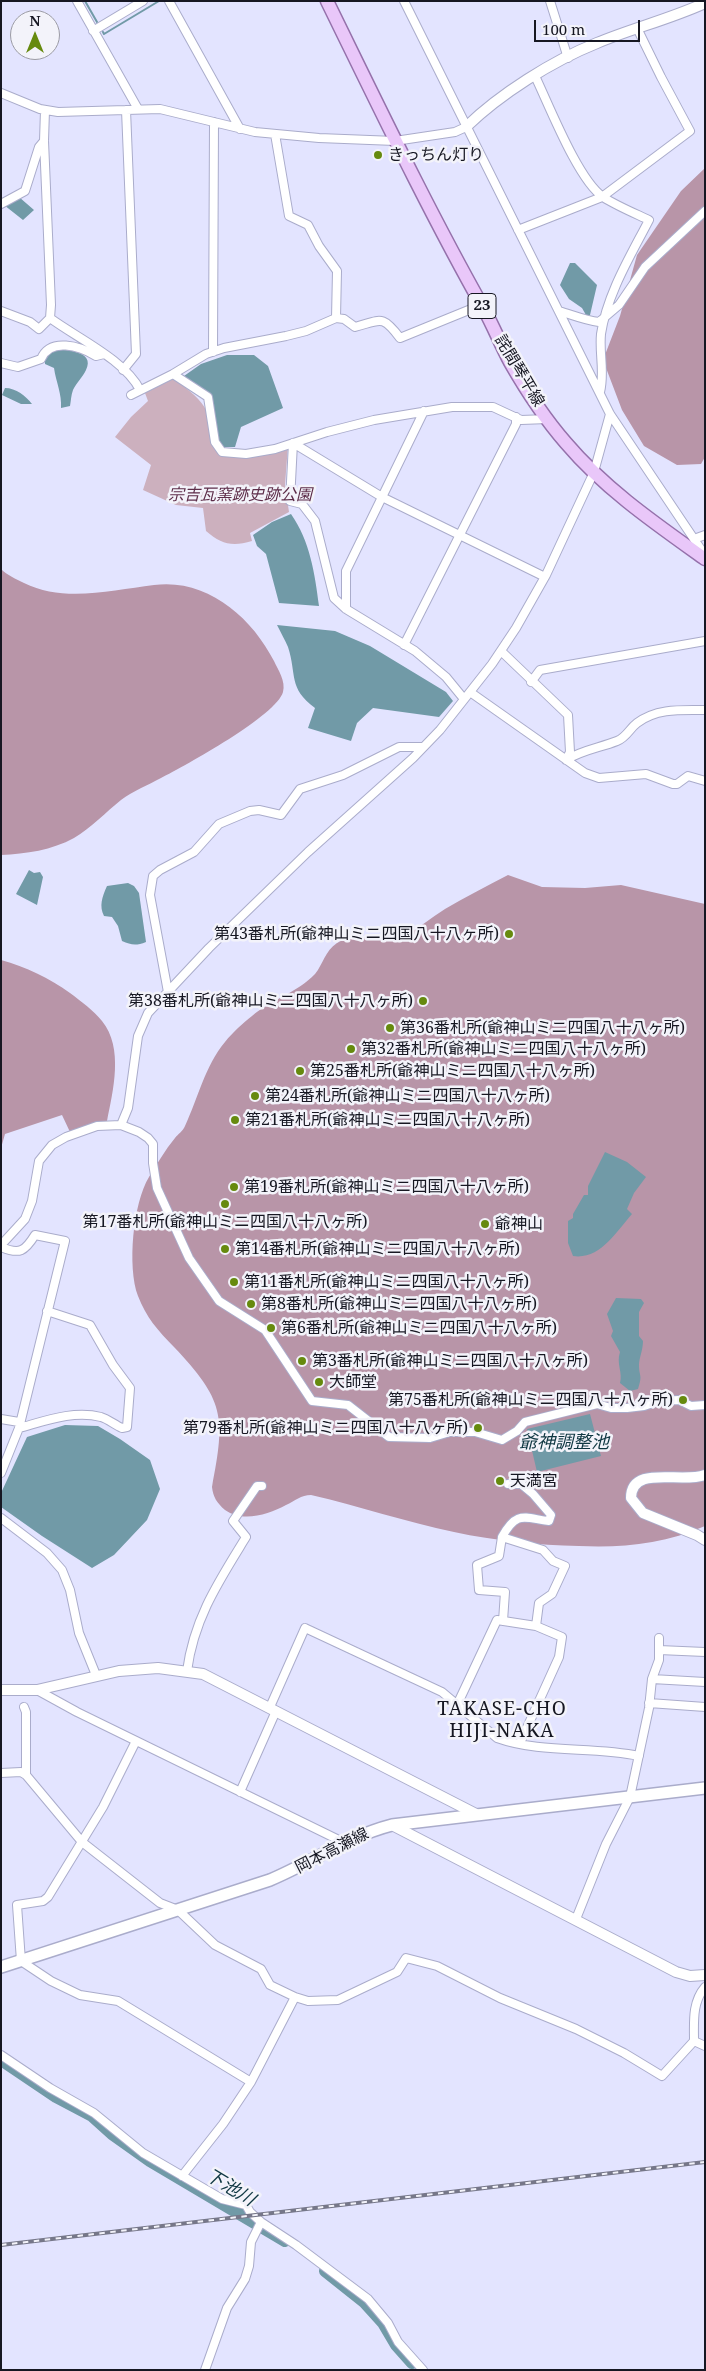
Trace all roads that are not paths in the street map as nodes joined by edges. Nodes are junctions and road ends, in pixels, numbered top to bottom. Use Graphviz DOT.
graph roads {
  1 [pos="77,1"];
  2 [pos="143,1"];
  3 [pos="169,1"];
  4 [pos="327,1"];
  5 [pos="415,1"];
  6 [pos="553,2"];
  7 [pos="705,2"];
  8 [pos="405,3"];
  9 [pos="693,4"];
  10 [pos="637,28"];
  11 [pos="93,31"];
  12 [pos="568,58"];
  13 [pos="535,76"];
  14 [pos="1,93"];
  15 [pos="138,109"];
  16 [pos="45,110"];
  17 [pos="126,110"];
  18 [pos="214,122"];
  19 [pos="466,127"];
  20 [pos="240,129"];
  21 [pos="275,134"];
  22 [pos="44,141"];
  23 [pos="395,141"];
  24 [pos="602,197"];
  25 [pos="1,204"];
  26 [pos="705,211"];
  27 [pos="518,230"];
  28 [pos="481,305"];
  29 [pos="1,311"];
  30 [pos="559,312"];
  31 [pos="606,316"];
  32 [pos="50,318"];
  33 [pos="336,318"];
  34 [pos="213,352"];
  35 [pos="104,354"];
  36 [pos="1,363"];
  37 [pos="124,370"];
  38 [pos="173,374"];
  39 [pos="140,390"];
  40 [pos="600,392"];
  41 [pos="131,396"];
  42 [pos="424,411"];
  43 [pos="610,414"];
  44 [pos="516,417"];
  45 [pos="548,419"];
  46 [pos="293,444"];
  47 [pos="594,472"];
  48 [pos="382,496"];
  49 [pos="460,535"];
  50 [pos="705,535"];
  51 [pos="694,539"];
  52 [pos="705,557"];
  53 [pos="545,577"];
  54 [pos="346,609"];
  55 [pos="705,641"];
  56 [pos="404,645"];
  57 [pos="501,651"];
  58 [pos="531,682"];
  59 [pos="470,692"];
  60 [pos="464,699"];
  61 [pos="705,710"];
  62 [pos="423,747"];
  63 [pos="566,760"];
  64 [pos="705,781"];
  65 [pos="168,992"];
  66 [pos="121,1125"];
  67 [pos="1,1246"];
  68 [pos="47,1311"];
  69 [pos="705,1405"];
  70 [pos="1,1419"];
  71 [pos="19,1425"];
  72 [pos="1,1473"];
  73 [pos="705,1475"];
  74 [pos="508,1484"];
  75 [pos="262,1486"];
  76 [pos="1,1518"];
  77 [pos="502,1537"];
  78 [pos="705,1540"];
  79 [pos="503,1621"];
  80 [pos="536,1626"];
  81 [pos="659,1638"];
  82 [pos="659,1650"];
  83 [pos="705,1652"];
  84 [pos="187,1671"];
  85 [pos="96,1675"];
  86 [pos="652,1679"];
  87 [pos="705,1682"];
  88 [pos="1,1690"];
  89 [pos="37,1690"];
  90 [pos="649,1703"];
  91 [pos="457,1705"];
  92 [pos="24,1707"];
  93 [pos="705,1707"];
  94 [pos="273,1709"];
  95 [pos="136,1741"];
  96 [pos="520,1744"];
  97 [pos="639,1756"];
  98 [pos="1,1773"];
  99 [pos="26,1775"];
  100 [pos="705,1788"];
  101 [pos="240,1792"];
  102 [pos="630,1797"];
  103 [pos="476,1814"];
  104 [pos="392,1825"];
  105 [pos="82,1842"];
  106 [pos="343,1842"];
  107 [pos="178,1910"];
  108 [pos="576,1919"];
  109 [pos="21,1961"];
  110 [pos="1,1967"];
  111 [pos="705,1975"];
  112 [pos="705,1986"];
  113 [pos="295,1997"];
  114 [pos="694,2041"];
  115 [pos="705,2046"];
  116 [pos="1,2055"];
  117 [pos="250,2082"];
  118 [pos="182,2176"];
  119 [pos="259,2225"];
  120 [pos="205,2370"];
  121 [pos="423,2370"];
  1 -- 11 [label="street"];
  2 -- 11 [label="street"];
  3 -- 20 [label="street"];
  4 -- 23 [label="main road, 詫間琴平線 / 23"];
  5 -- 8 [label="street"];
  6 -- 12 [label="street"];
  7 -- 9 [label="street"];
  8 -- 19 [label="street"];
  9 -- 10 [label="street"];
  10 -- 12 [label="street"];
  10 -- 24 [label="street"];
  11 -- 15 [label="street"];
  12 -- 13 [label="street"];
  13 -- 19 [label="street"];
  13 -- 24 [label="street"];
  14 -- 16 [label="street"];
  15 -- 17 [label="street"];
  15 -- 18 [label="street"];
  16 -- 17 [label="street"];
  16 -- 22 [label="street"];
  17 -- 37 [label="street"];
  18 -- 20 [label="street"];
  18 -- 34 [label="street"];
  19 -- 23 [label="street"];
  19 -- 27 [label="street"];
  20 -- 21 [label="street"];
  21 -- 23 [label="street"];
  21 -- 33 [label="street"];
  22 -- 25 [label="street"];
  22 -- 32 [label="street"];
  23 -- 28 [label="main road, 詫間琴平線 / 23"];
  24 -- 27 [label="street"];
  24 -- 31 [label="street"];
  26 -- 31 [label="street"];
  27 -- 30 [label="street"];
  28 -- 33 [label="street"];
  28 -- 45 [label="main road, 詫間琴平線 / 23"];
  29 -- 32 [label="street"];
  30 -- 31 [label="street"];
  30 -- 40 [label="street"];
  31 -- 40 [label="street"];
  32 -- 35 [label="street"];
  33 -- 34 [label="street"];
  34 -- 38 [label="street"];
  35 -- 36 [label="street"];
  35 -- 37 [label="street"];
  37 -- 39 [label="street"];
  38 -- 39 [label="street"];
  38 -- 46 [label="street"];
  39 -- 41 [label="street"];
  40 -- 43 [label="street"];
  42 -- 44 [label="street"];
  42 -- 46 [label="street"];
  42 -- 48 [label="street"];
  43 -- 47 [label="street"];
  43 -- 51 [label="street"];
  44 -- 45 [label="street"];
  44 -- 49 [label="street"];
  45 -- 47 [label="main road, 詫間琴平線 / 23"];
  46 -- 48 [label="street"];
  46 -- 54 [label="street"];
  47 -- 52 [label="main road, 詫間琴平線 / 23"];
  47 -- 53 [label="street"];
  48 -- 49 [label="street"];
  48 -- 54 [label="street"];
  49 -- 53 [label="street"];
  49 -- 56 [label="street"];
  50 -- 51 [label="street"];
  51 -- 52 [label="street"];
  53 -- 57 [label="street"];
  54 -- 56 [label="street"];
  55 -- 58 [label="street"];
  56 -- 60 [label="street"];
  57 -- 58 [label="street"];
  57 -- 59 [label="street"];
  58 -- 63 [label="street"];
  59 -- 60 [label="street"];
  59 -- 63 [label="street"];
  60 -- 62 [label="street"];
  61 -- 63 [label="street"];
  62 -- 65 [label="street"];
  62 -- 65 [label="street"];
  63 -- 64 [label="street"];
  65 -- 66 [label="street"];
  66 -- 67 [label="street"];
  66 -- 69 [label="street"];
  67 -- 68 [label="street"];
  68 -- 71 [label="street"];
  68 -- 71 [label="street"];
  70 -- 71 [label="street"];
  71 -- 72 [label="street"];
  73 -- 78 [label="street"];
  74 -- 77 [label="street"];
  75 -- 84 [label="street"];
  76 -- 85 [label="street"];
  77 -- 79 [label="street"];
  77 -- 80 [label="street"];
  79 -- 80 [label="street"];
  79 -- 91 [label="street"];
  80 -- 96 [label="street"];
  81 -- 82 [label="street"];
  82 -- 83 [label="street"];
  82 -- 86 [label="street"];
  84 -- 85 [label="street"];
  84 -- 94 [label="street"];
  85 -- 89 [label="street"];
  86 -- 87 [label="street"];
  86 -- 90 [label="street"];
  88 -- 89 [label="street"];
  89 -- 95 [label="street"];
  90 -- 93 [label="street"];
  90 -- 97 [label="street"];
  91 -- 94 [label="street"];
  91 -- 96 [label="street"];
  92 -- 99 [label="street"];
  94 -- 101 [label="street"];
  94 -- 103 [label="street"];
  95 -- 101 [label="street"];
  95 -- 105 [label="street"];
  96 -- 97 [label="street"];
  97 -- 102 [label="street"];
  98 -- 99 [label="street"];
  99 -- 105 [label="street"];
  100 -- 102 [label="main road, 岡本高瀬線"];
  101 -- 106 [label="street"];
  102 -- 103 [label="main road, 岡本高瀬線"];
  102 -- 108 [label="street"];
  103 -- 104 [label="main road, 岡本高瀬線"];
  104 -- 106 [label="main road, 岡本高瀬線"];
  104 -- 108 [label="street"];
  105 -- 107 [label="street"];
  105 -- 109 [label="street"];
  106 -- 107 [label="main road, 岡本高瀬線"];
  107 -- 109 [label="main road, 岡本高瀬線"];
  107 -- 113 [label="street"];
  108 -- 111 [label="street"];
  109 -- 110 [label="main road, 岡本高瀬線"];
  109 -- 117 [label="street"];
  112 -- 114 [label="street"];
  113 -- 114 [label="street"];
  113 -- 117 [label="street"];
  114 -- 115 [label="street"];
  116 -- 118 [label="street"];
  117 -- 118 [label="street"];
  118 -- 119 [label="street"];
  119 -- 120 [label="street"];
  119 -- 121 [label="street"];
}
